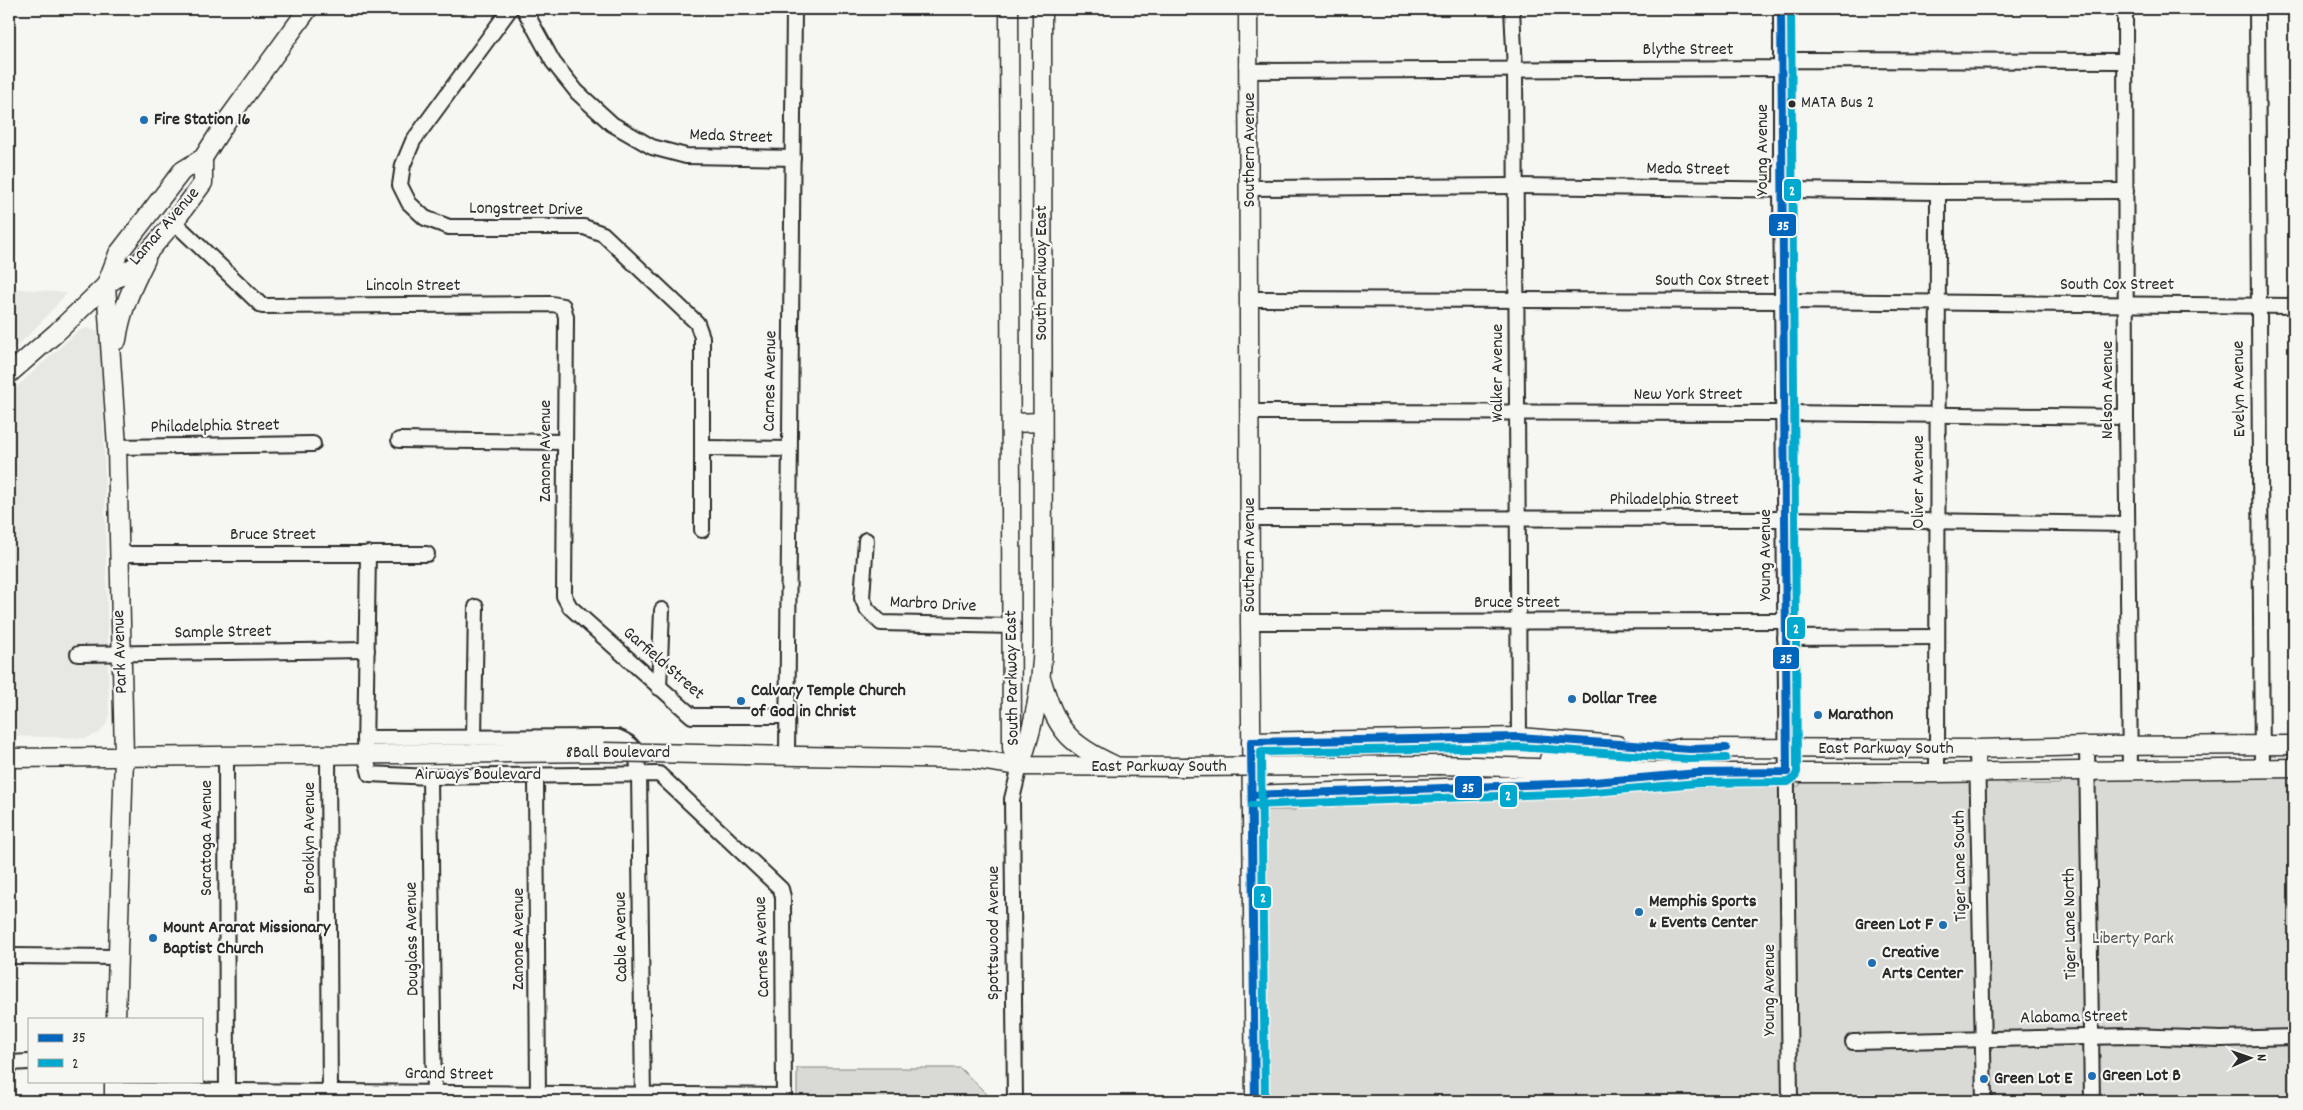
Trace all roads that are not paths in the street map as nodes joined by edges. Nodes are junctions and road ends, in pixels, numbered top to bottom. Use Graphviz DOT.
graph roads {
  1 [pos="308,9"];
  2 [pos="510,9"];
  3 [pos="524,9"];
  4 [pos="794,9"];
  5 [pos="1009,9"];
  6 [pos="1042,9"];
  7 [pos="1248,9"];
  8 [pos="1512,9"];
  9 [pos="1781,9"];
  10 [pos="2125,9"];
  11 [pos="2257,9"];
  12 [pos="2124,61"];
  13 [pos="1781,68"];
  14 [pos="1249,70"];
  15 [pos="1515,70"];
  16 [pos="203,158"];
  17 [pos="793,158"];
  18 [pos="1516,186"];
  19 [pos="1250,188"];
  20 [pos="1781,190"];
  21 [pos="2126,191"];
  22 [pos="1938,192"];
  23 [pos="174,222"];
  24 [pos="152,248"];
  25 [pos="106,285"];
  26 [pos="1249,299"];
  27 [pos="1517,299"];
  28 [pos="1782,301"];
  29 [pos="1938,303"];
  30 [pos="2126,304"];
  31 [pos="2257,305"];
  32 [pos="563,306"];
  33 [pos="2294,306"];
  34 [pos="113,372"];
  35 [pos="9,374"];
  36 [pos="1250,412"];
  37 [pos="1784,413"];
  38 [pos="1516,414"];
  39 [pos="1938,416"];
  40 [pos="2126,418"];
  41 [pos="1042,422"];
  42 [pos="1012,423"];
  43 [pos="399,440"];
  44 [pos="565,442"];
  45 [pos="313,444"];
  46 [pos="117,447"];
  47 [pos="702,448"];
  48 [pos="789,449"];
  49 [pos="1250,518"];
  50 [pos="1518,518"];
  51 [pos="1784,519"];
  52 [pos="1937,522"];
  53 [pos="2127,524"];
  54 [pos="702,530"];
  55 [pos="866,540"];
  56 [pos="368,553"];
  57 [pos="118,554"];
  58 [pos="427,554"];
  59 [pos="564,596"];
  60 [pos="476,607"];
  61 [pos="662,610"];
  62 [pos="1785,621"];
  63 [pos="1250,622"];
  64 [pos="1517,622"];
  65 [pos="1012,626"];
  66 [pos="1937,637"];
  67 [pos="1785,638"];
  68 [pos="367,650"];
  69 [pos="121,653"];
  70 [pos="78,654"];
  71 [pos="1041,677"];
  72 [pos="659,688"];
  73 [pos="787,716"];
  74 [pos="1519,737"];
  75 [pos="474,738"];
  76 [pos="1251,742"];
  77 [pos="2261,745"];
  78 [pos="2294,745"];
  79 [pos="365,746"];
  80 [pos="2087,746"];
  81 [pos="2130,746"];
  82 [pos="1680,748"];
  83 [pos="1786,748"];
  84 [pos="1937,749"];
  85 [pos="1977,749"];
  86 [pos="788,754"];
  87 [pos="328,755"];
  88 [pos="124,756"];
  89 [pos="220,756"];
  90 [pos="9,758"];
  91 [pos="1020,766"];
  92 [pos="1444,766"];
  93 [pos="1121,768"];
  94 [pos="2262,768"];
  95 [pos="2294,768"];
  96 [pos="2130,771"];
  97 [pos="639,772"];
  98 [pos="1787,772"];
  99 [pos="1977,772"];
  100 [pos="2087,772"];
  101 [pos="1698,773"];
  102 [pos="1937,773"];
  103 [pos="536,776"];
  104 [pos="430,777"];
  105 [pos="1252,795"];
  106 [pos="9,956"];
  107 [pos="118,957"];
  108 [pos="116,1018"];
  109 [pos="2091,1036"];
  110 [pos="2294,1037"];
  111 [pos="1983,1038"];
  112 [pos="1854,1042"];
  113 [pos="9,1062"];
  114 [pos="28,1062"];
  115 [pos="114,1091"];
  116 [pos="227,1096"];
  117 [pos="330,1097"];
  118 [pos="434,1097"];
  119 [pos="538,1098"];
  120 [pos="643,1098"];
  121 [pos="784,1099"];
  122 [pos="1014,1099"];
  123 [pos="1255,1101"];
  124 [pos="1790,1101"];
  125 [pos="1984,1101"];
  126 [pos="2092,1101"];
  1 -- 16 [label="main road, Lamar Avenue"];
  2 -- 47 [label="street, Longstreet Drive"];
  3 -- 17 [label="street, Meda Street"];
  4 -- 17 [label="street, Carnes Avenue"];
  5 -- 42 [label="main road, South Parkway East"];
  6 -- 41 [label="main road, South Parkway East"];
  7 -- 14 [label="main road, Southern Avenue"];
  8 -- 15 [label="street, Walker Avenue"];
  9 -- 13 [label="street, Young Avenue"];
  10 -- 12 [label="street, Nelson Avenue"];
  11 -- 31 [label="street, Evelyn Avenue"];
  12 -- 13 [label="street, Blythe Street"];
  12 -- 21 [label="street, Nelson Avenue"];
  13 -- 15 [label="street, Blythe Street"];
  13 -- 20 [label="street, Young Avenue"];
  14 -- 15 [label="street, Blythe Street"];
  14 -- 19 [label="main road, Southern Avenue"];
  15 -- 18 [label="street, Walker Avenue"];
  16 -- 23 [label="main road, Lamar Avenue"];
  16 -- 25 [label="main road, Lamar Avenue"];
  17 -- 48 [label="street, Carnes Avenue"];
  18 -- 19 [label="street, Meda Street"];
  18 -- 20 [label="street, Meda Street"];
  18 -- 27 [label="street, Walker Avenue"];
  19 -- 26 [label="main road, Southern Avenue"];
  20 -- 22 [label="street, Meda Street"];
  20 -- 28 [label="street, Young Avenue"];
  21 -- 22 [label="street, Meda Street"];
  21 -- 30 [label="street, Nelson Avenue"];
  22 -- 29 [label="street, Oliver Avenue"];
  23 -- 24 [label="main road, Lamar Avenue"];
  23 -- 32 [label="street, Lincoln Street"];
  24 -- 25 [label="main road, Lamar Avenue"];
  24 -- 34 [label="main road"];
  25 -- 34 [label="main road, Park Avenue"];
  25 -- 35 [label="main road, Lamar Avenue"];
  26 -- 27 [label="street, South Cox Street"];
  26 -- 36 [label="main road, Southern Avenue"];
  27 -- 28 [label="street, South Cox Street"];
  27 -- 38 [label="street, Walker Avenue"];
  28 -- 29 [label="street, South Cox Street"];
  28 -- 37 [label="street, Young Avenue"];
  29 -- 30 [label="street, South Cox Street"];
  29 -- 39 [label="street, Oliver Avenue"];
  30 -- 31 [label="street, South Cox Street"];
  30 -- 40 [label="street, Nelson Avenue"];
  31 -- 33 [label="street, South Cox Street"];
  31 -- 77 [label="street, Evelyn Avenue"];
  32 -- 44 [label="street, Zanone Avenue"];
  34 -- 46 [label="main road, Park Avenue"];
  36 -- 38 [label="street, New York Street"];
  36 -- 49 [label="main road, Southern Avenue"];
  37 -- 38 [label="street, New York Street"];
  37 -- 39 [label="street, New York Street"];
  37 -- 51 [label="street, Young Avenue"];
  38 -- 50 [label="street, Walker Avenue"];
  39 -- 40 [label="street, New York Street"];
  39 -- 52 [label="street, Oliver Avenue"];
  40 -- 53 [label="street, Nelson Avenue"];
  41 -- 42 [label="main road"];
  41 -- 71 [label="main road, South Parkway East"];
  42 -- 65 [label="main road, South Parkway East"];
  43 -- 44 [label="street"];
  44 -- 59 [label="street, Zanone Avenue"];
  45 -- 46 [label="street, Philadelphia Street"];
  46 -- 57 [label="main road, Park Avenue"];
  47 -- 48 [label="street"];
  47 -- 54 [label="street, Longstreet Drive"];
  48 -- 73 [label="street, Carnes Avenue"];
  49 -- 50 [label="street, Philadelphia Street"];
  49 -- 63 [label="main road, Southern Avenue"];
  50 -- 51 [label="street, Philadelphia Street"];
  50 -- 64 [label="street, Walker Avenue"];
  51 -- 52 [label="street, Philadelphia Street"];
  51 -- 62 [label="street, Young Avenue"];
  52 -- 53 [label="street, Philadelphia Street"];
  52 -- 66 [label="street, Oliver Avenue"];
  53 -- 81 [label="street, Nelson Avenue"];
  55 -- 65 [label="street, Marbro Drive"];
  56 -- 57 [label="street, Bruce Street"];
  56 -- 58 [label="street, Bruce Street"];
  56 -- 68 [label="street"];
  57 -- 69 [label="main road, Park Avenue"];
  59 -- 72 [label="street, Garfield Street"];
  60 -- 75 [label="street"];
  61 -- 72 [label="street"];
  62 -- 64 [label="street, Bruce Street"];
  62 -- 67 [label="street, Young Avenue"];
  63 -- 64 [label="street, Bruce Street"];
  63 -- 76 [label="main road, Southern Avenue"];
  64 -- 74 [label="street, Walker Avenue"];
  65 -- 91 [label="main road, South Parkway East"];
  66 -- 67 [label="street"];
  66 -- 84 [label="street, Oliver Avenue"];
  67 -- 83 [label="street, Young Avenue"];
  68 -- 69 [label="street, Sample Street"];
  68 -- 79 [label="street"];
  69 -- 70 [label="street, Sample Street"];
  69 -- 88 [label="main road, Park Avenue"];
  71 -- 91 [label="main road, South Parkway East"];
  71 -- 93 [label="main road"];
  72 -- 73 [label="street, Garfield Street"];
  73 -- 86 [label="street, Carnes Avenue"];
  74 -- 76 [label="main road"];
  74 -- 82 [label="main road"];
  75 -- 79 [label="street, Airways Boulevard"];
  75 -- 97 [label="street, Airways Boulevard"];
  76 -- 105 [label="main road, Southern Avenue"];
  77 -- 78 [label="main road, East Parkway South"];
  77 -- 81 [label="main road, East Parkway South"];
  77 -- 94 [label="street, Evelyn Avenue"];
  79 -- 86 [label="main road, 8Ball Boulevard, bridge"];
  79 -- 87 [label="main road, 8Ball Boulevard"];
  79 -- 104 [label="street, Airways Boulevard"];
  80 -- 81 [label="main road, East Parkway South"];
  80 -- 85 [label="main road, East Parkway South"];
  80 -- 100 [label="street, Tiger Lane North"];
  81 -- 96 [label="street, Nelson Avenue"];
  82 -- 83 [label="main road, East Parkway South"];
  82 -- 92 [label="main road, East Parkway South"];
  83 -- 84 [label="main road, East Parkway South"];
  83 -- 98 [label="street, Young Avenue"];
  84 -- 85 [label="main road, East Parkway South"];
  84 -- 102 [label="street, Oliver Avenue"];
  85 -- 99 [label="street, Tiger Lane South"];
  86 -- 91 [label="main road, 8Ball Boulevard"];
  87 -- 89 [label="main road, 8Ball Boulevard"];
  87 -- 117 [label="street, Brooklyn Avenue"];
  88 -- 89 [label="main road"];
  88 -- 90 [label="main road"];
  88 -- 107 [label="main road, Park Avenue"];
  89 -- 116 [label="street, Saratoga Avenue"];
  91 -- 93 [label="main road, East Parkway South"];
  91 -- 122 [label="street, Spottswood Avenue"];
  92 -- 93 [label="main road, East Parkway South, bridge"];
  92 -- 101 [label="main road, East Parkway South"];
  94 -- 95 [label="main road, East Parkway South"];
  94 -- 96 [label="main road, East Parkway South"];
  96 -- 100 [label="main road, East Parkway South"];
  97 -- 103 [label="street, Airways Boulevard"];
  97 -- 120 [label="street, Cable Avenue"];
  97 -- 121 [label="street, Carnes Avenue"];
  98 -- 101 [label="main road, East Parkway South"];
  98 -- 102 [label="main road, East Parkway South"];
  98 -- 124 [label="street, Young Avenue"];
  99 -- 100 [label="main road, East Parkway South"];
  99 -- 102 [label="main road, East Parkway South"];
  99 -- 111 [label="street, Tiger Lane South"];
  100 -- 109 [label="street, Tiger Lane North"];
  101 -- 105 [label="main road"];
  103 -- 104 [label="street, Airways Boulevard"];
  103 -- 119 [label="street, Zanone Avenue"];
  104 -- 118 [label="street, Douglass Avenue"];
  105 -- 123 [label="main road, Southern Avenue"];
  106 -- 107 [label="street"];
  107 -- 108 [label="main road, Park Avenue"];
  109 -- 110 [label="street, Alabama Street"];
  109 -- 111 [label="street, Alabama Street"];
  109 -- 126 [label="street, Tiger Lane North"];
  111 -- 112 [label="street, Alabama Street"];
  111 -- 125 [label="street, Tiger Lane South"];
  113 -- 114 [label="street"];
  115 -- 116 [label="street, Grand Street"];
  116 -- 117 [label="street, Grand Street"];
  117 -- 118 [label="street, Grand Street"];
  118 -- 119 [label="street, Grand Street"];
  119 -- 120 [label="street, Grand Street"];
  120 -- 121 [label="street, Grand Street"];
}
